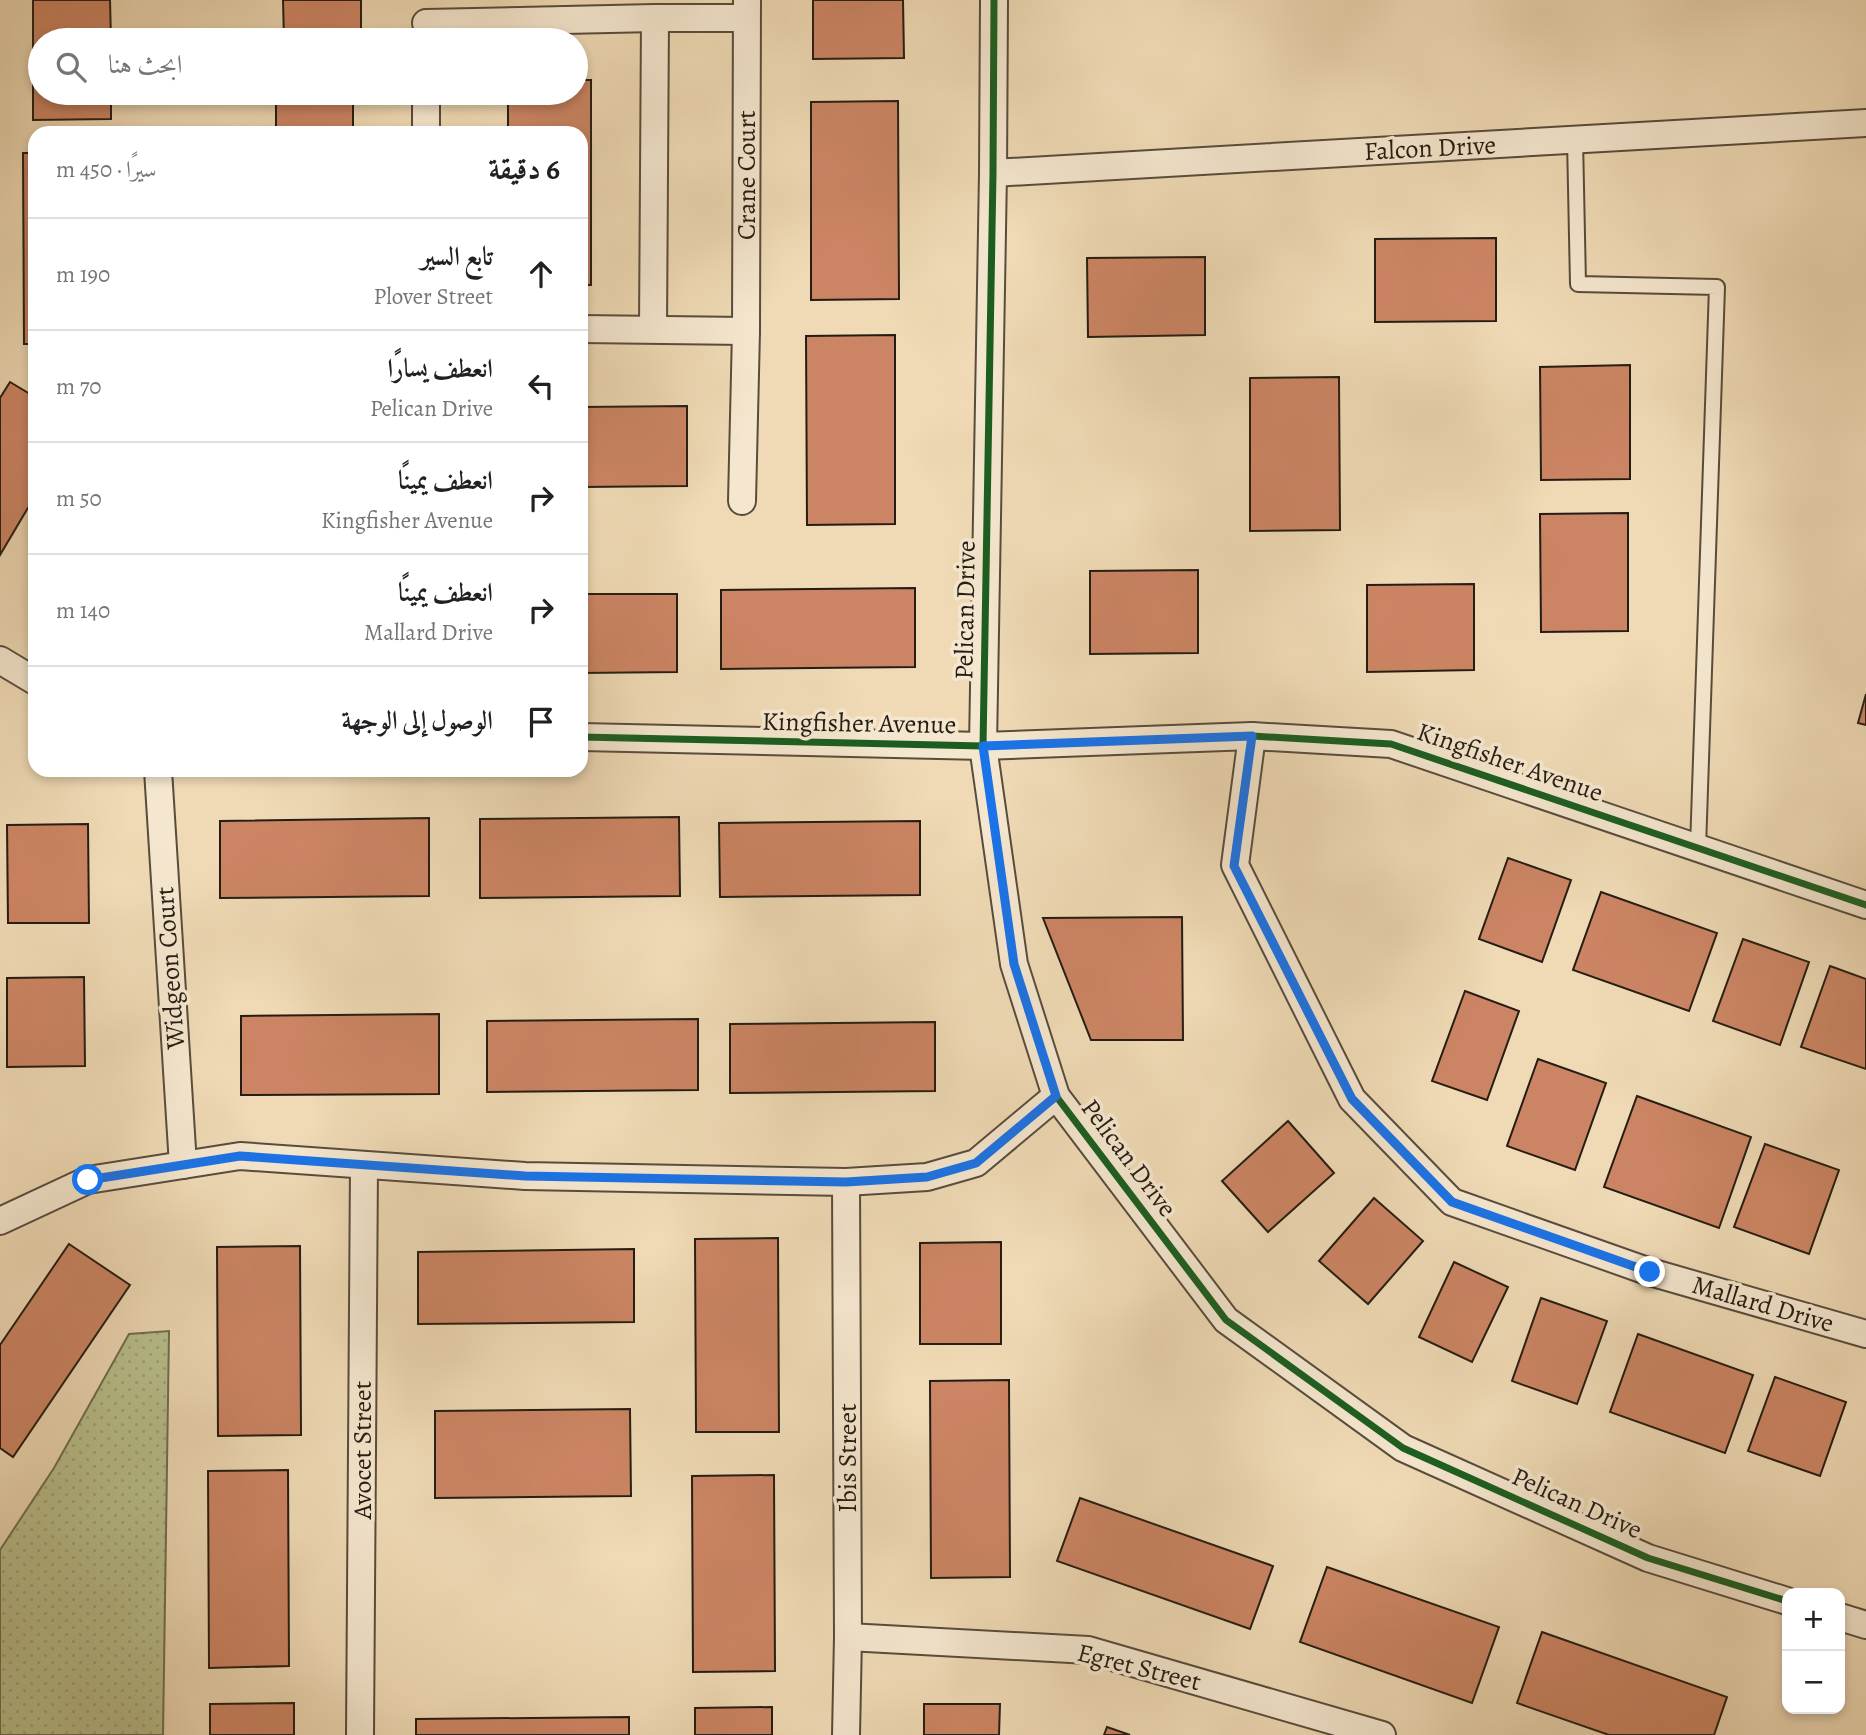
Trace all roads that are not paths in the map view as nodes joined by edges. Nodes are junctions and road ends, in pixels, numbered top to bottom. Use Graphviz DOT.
graph roads {
  1 [pos="994,0"];
  2 [pos="746,9"];
  3 [pos="655,18"];
  4 [pos="426,21"];
  5 [pos="426,105"];
  6 [pos="1866,122"];
  7 [pos="426,126"];
  8 [pos="1575,139"];
  9 [pos="993,173"];
  10 [pos="588,329"];
  11 [pos="653,329"];
  12 [pos="746,331"];
  13 [pos="742,501"];
  14 [pos="0,660"];
  15 [pos="28,677"];
  16 [pos="1252,736"];
  17 [pos="588,737"];
  18 [pos="983,746"];
  19 [pos="158,777"];
  20 [pos="1698,848"];
  21 [pos="1866,905"];
  22 [pos="1056,1096"];
  23 [pos="183,1165"];
  24 [pos="364,1166"];
  25 [pos="846,1182"];
  26 [pos="0,1221"];
  27 [pos="1866,1332"];
  28 [pos="1782,1599"];
  29 [pos="1845,1619"];
  30 [pos="1866,1625"];
  31 [pos="848,1637"];
  32 [pos="360,1735"];
  33 [pos="846,1735"];
  34 [pos="1382,1735"];
  1 -- 9 [label="street, Pelican Drive"];
  2 -- 3 [label="street, Crane Court"];
  2 -- 12 [label="street, Crane Court"];
  3 -- 4 [label="street, Crane Court"];
  3 -- 11 [label="street"];
  5 -- 7 [label="street"];
  6 -- 8 [label="street, Falcon Drive"];
  8 -- 9 [label="street, Falcon Drive"];
  8 -- 20 [label="lane"];
  9 -- 18 [label="street, Pelican Drive"];
  10 -- 11 [label="street"];
  11 -- 12 [label="street"];
  12 -- 13 [label="street, Crane Court"];
  14 -- 15 [label="street"];
  16 -- 18 [label="street, Kingfisher Avenue"];
  16 -- 20 [label="street, Kingfisher Avenue"];
  16 -- 27 [label="street, Mallard Drive"];
  17 -- 18 [label="street, Kingfisher Avenue"];
  18 -- 22 [label="street, Pelican Drive"];
  19 -- 23 [label="street, Widgeon Court"];
  20 -- 21 [label="street, Kingfisher Avenue"];
  22 -- 25 [label="street"];
  22 -- 28 [label="street, Pelican Drive"];
  23 -- 24 [label="street"];
  23 -- 26 [label="street"];
  24 -- 25 [label="street"];
  24 -- 32 [label="street, Avocet Street"];
  25 -- 31 [label="street, Ibis Street"];
  29 -- 30 [label="street"];
  31 -- 33 [label="street, Ibis Street"];
  31 -- 34 [label="street, Egret Street"];
}
